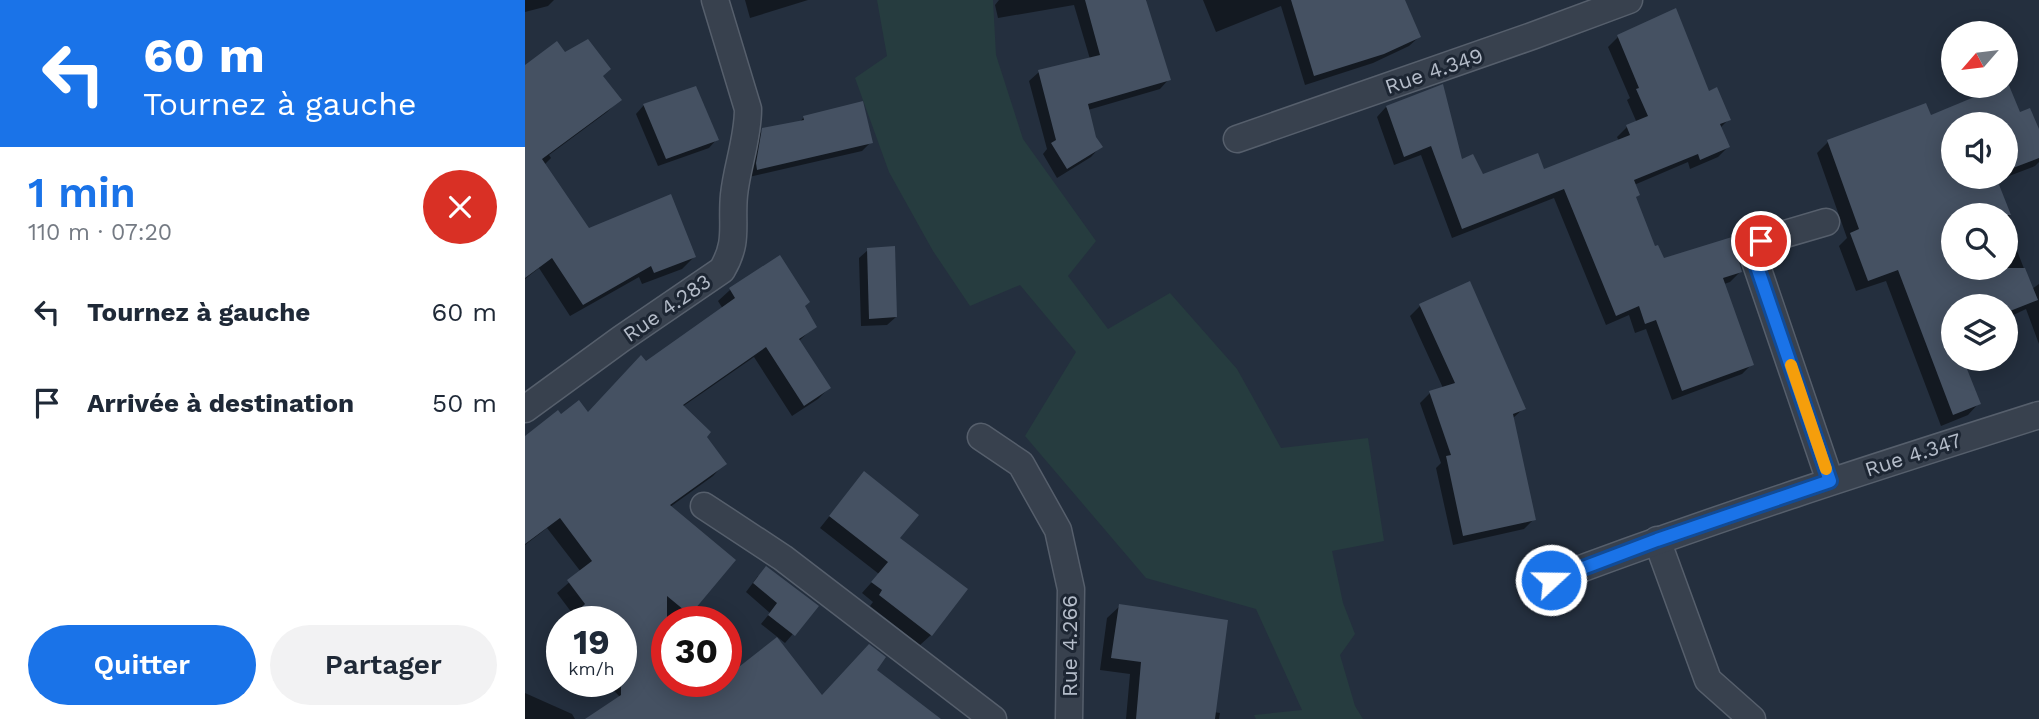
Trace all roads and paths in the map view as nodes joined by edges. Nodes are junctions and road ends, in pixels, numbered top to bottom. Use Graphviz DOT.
graph roads {
  1 [pos="715,0"];
  2 [pos="1629,0"];
  3 [pos="1602,5"];
  4 [pos="1237,139"];
  5 [pos="1826,222"];
  6 [pos="525,409"];
  7 [pos="2039,415"];
  8 [pos="981,437"];
  9 [pos="1830,481"];
  10 [pos="704,506"];
  11 [pos="1657,540"];
  12 [pos="1551,580"];
  13 [pos="993,719"];
  14 [pos="1069,719"];
  15 [pos="1752,719"];
  1 -- 6 [label="street, Rue 4.283"];
  2 -- 3 [label="street, Rue 4.349"];
  3 -- 4 [label="street, Rue 4.349"];
  5 -- 9 [label="street"];
  7 -- 9 [label="street, Rue 4.347"];
  8 -- 14 [label="street, Rue 4.266"];
  9 -- 11 [label="street, Rue 4.347"];
  10 -- 13 [label="street"];
  11 -- 12 [label="street, Rue 4.347"];
  11 -- 15 [label="street"];
}
